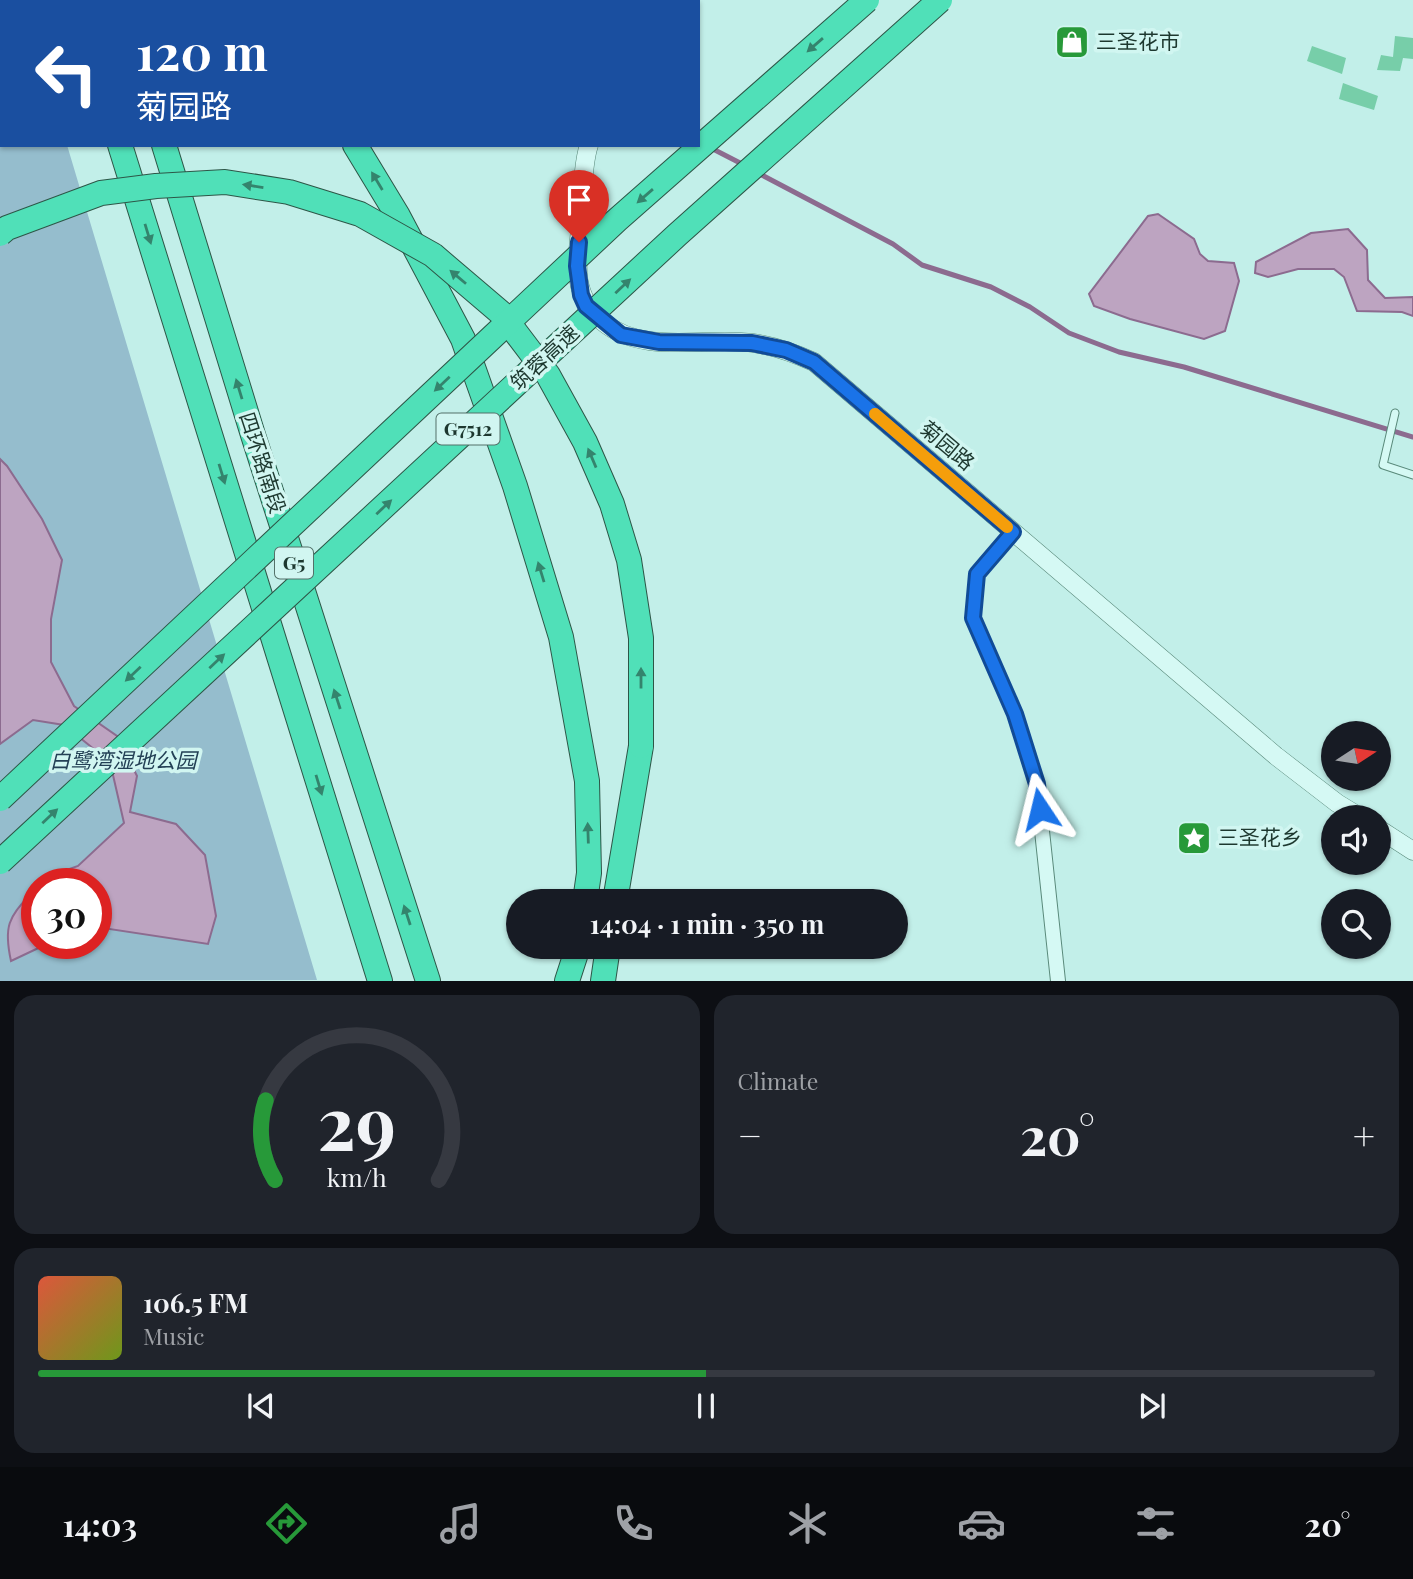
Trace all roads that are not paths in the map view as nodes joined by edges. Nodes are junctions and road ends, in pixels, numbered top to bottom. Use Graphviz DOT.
graph roads {
  1 [pos="867,0"];
  2 [pos="940,0"];
  3 [pos="121,147"];
  4 [pos="165,147"];
  5 [pos="356,147"];
  6 [pos="700,147"];
  7 [pos="700,147"];
  8 [pos="588,148"];
  9 [pos="0,234"];
  10 [pos="1394,418"];
  11 [pos="1413,475"];
  12 [pos="1013,532"];
  13 [pos="0,799"];
  14 [pos="1340,805"];
  15 [pos="1391,837"];
  16 [pos="1413,851"];
  17 [pos="0,862"];
  18 [pos="587,889"];
  19 [pos="617,889"];
  20 [pos="574,959"];
  21 [pos="606,959"];
  22 [pos="380,981"];
  23 [pos="428,981"];
  24 [pos="567,981"];
  25 [pos="603,981"];
  26 [pos="1058,981"];
  1 -- 6 [label="highway, G7512, one-way, bridge"];
  17 -- 2 [label="highway, 筑蓉高速 / G7512, one-way, bridge"];
  3 -- 22 [label="highway, 四环路南段 / G5, one-way"];
  23 -- 4 [label="highway, 四环路南段 / G5, one-way"];
  18 -- 5 [label="highway, one-way"];
  7 -- 13 [label="highway, G7512, one-way, bridge"];
  8 -- 12 [label="street, 菊园路"];
  19 -- 9 [label="highway, one-way, bridge"];
  10 -- 11 [label="lane"];
  12 -- 14 [label="street, 菊园路"];
  12 -- 26 [label="street"];
  15 -- 16 [label="street"];
  20 -- 24 [label="highway"];
  21 -- 25 [label="highway"];
}
